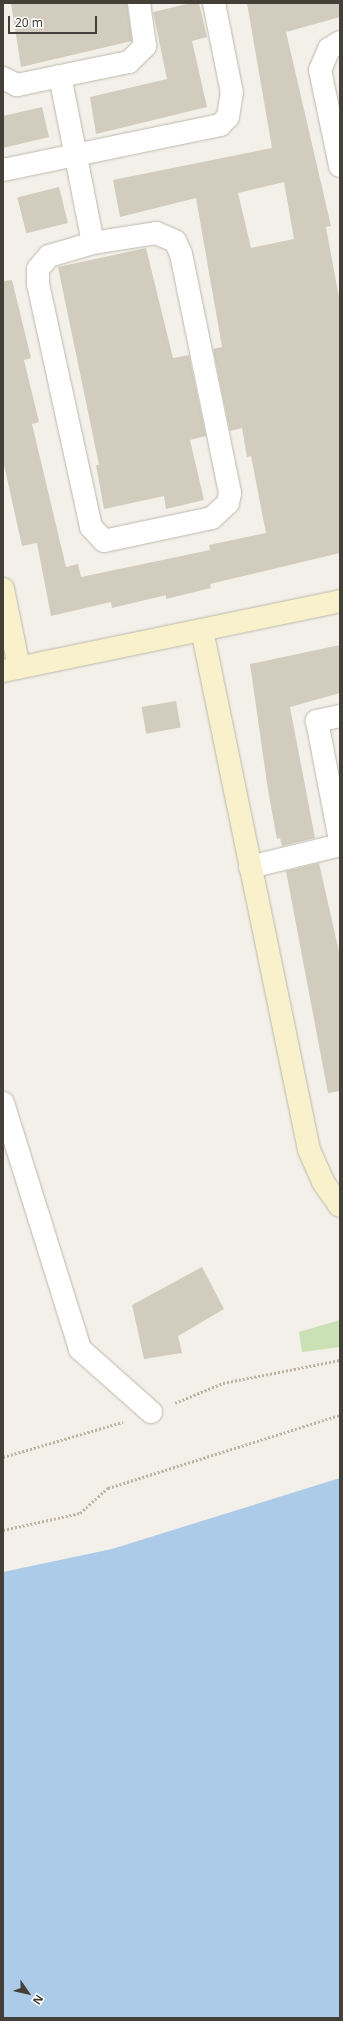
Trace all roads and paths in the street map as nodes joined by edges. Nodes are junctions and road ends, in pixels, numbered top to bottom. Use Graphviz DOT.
graph roads {
  1 [pos="139,3"];
  2 [pos="214,3"];
  3 [pos="340,42"];
  4 [pos="60,76"];
  5 [pos="3,78"];
  6 [pos="76,155"];
  7 [pos="340,166"];
  8 [pos="3,170"];
  9 [pos="93,243"];
  10 [pos="3,589"];
  11 [pos="340,601"];
  12 [pos="202,630"];
  13 [pos="11,669"];
  14 [pos="340,716"];
  15 [pos="340,840"];
  16 [pos="340,845"];
  17 [pos="250,867"];
  18 [pos="3,1103"];
  19 [pos="340,1206"];
  20 [pos="151,1412"];
  21 [pos="340,1415"];
  22 [pos="3,1530"];
  1 -- 4 [label="street"];
  2 -- 6 [label="street"];
  3 -- 7 [label="street"];
  4 -- 5 [label="street"];
  4 -- 6 [label="street"];
  6 -- 8 [label="street"];
  6 -- 9 [label="street"];
  9 -- 9 [label="street"];
  10 -- 13 [label="street"];
  11 -- 12 [label="street"];
  12 -- 13 [label="street"];
  12 -- 17 [label="street"];
  14 -- 15 [label="street"];
  16 -- 17 [label="street"];
  17 -- 19 [label="street"];
  18 -- 20 [label="street"];
  21 -- 22 [label="path"];
}
